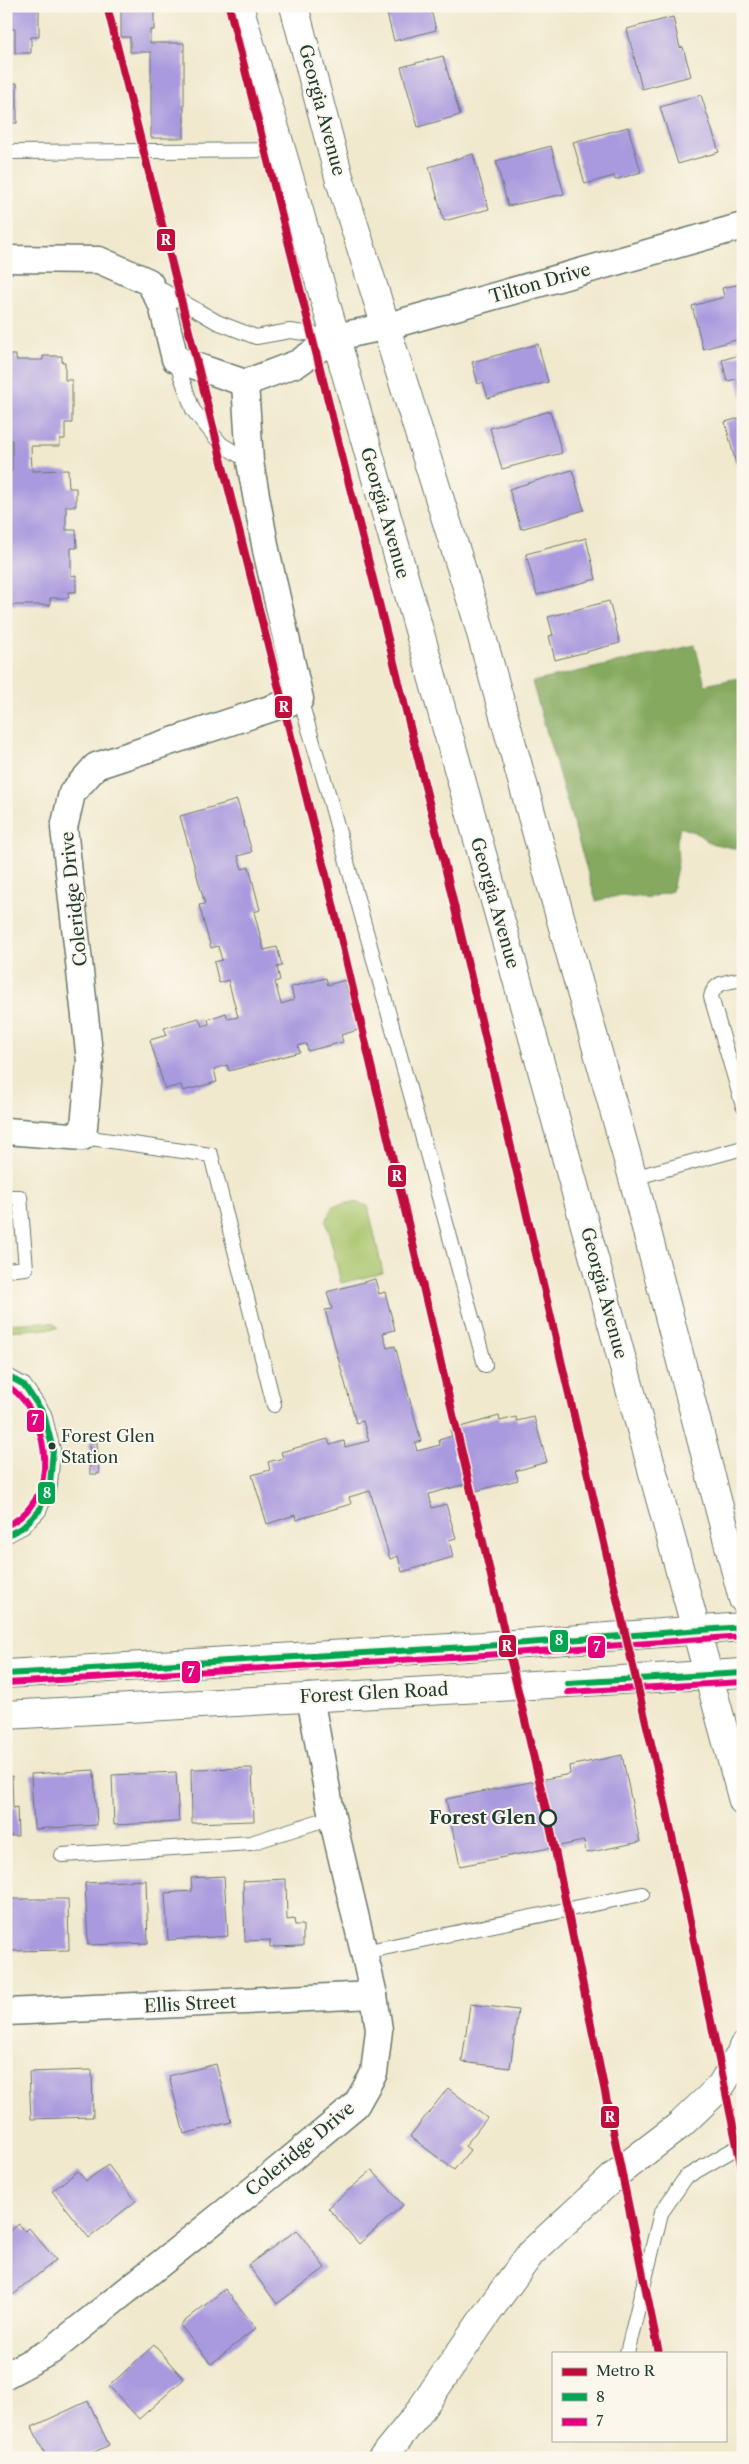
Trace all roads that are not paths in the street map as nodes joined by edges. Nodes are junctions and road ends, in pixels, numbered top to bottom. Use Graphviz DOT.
graph roads {
  1 [pos="239,6"];
  2 [pos="294,6"];
  3 [pos="281,150"];
  4 [pos="6,152"];
  5 [pos="743,226"];
  6 [pos="6,258"];
  7 [pos="149,282"];
  8 [pos="388,326"];
  9 [pos="336,337"];
  10 [pos="175,359"];
  11 [pos="245,383"];
  12 [pos="250,462"];
  13 [pos="300,699"];
  14 [pos="743,979"];
  15 [pos="743,1106"];
  16 [pos="6,1131"];
  17 [pos="83,1137"];
  18 [pos="743,1148"];
  19 [pos="633,1178"];
  20 [pos="6,1197"];
  21 [pos="6,1270"];
  22 [pos="485,1365"];
  23 [pos="6,1374"];
  24 [pos="274,1405"];
  25 [pos="6,1536"];
  26 [pos="743,1598"];
  27 [pos="743,1627"];
  28 [pos="697,1630"];
  29 [pos="743,1673"];
  30 [pos="6,1674"];
  31 [pos="709,1675"];
  32 [pos="310,1697"];
  33 [pos="6,1715"];
  34 [pos="743,1801"];
  35 [pos="332,1817"];
  36 [pos="62,1855"];
  37 [pos="642,1894"];
  38 [pos="364,1952"];
  39 [pos="374,1995"];
  40 [pos="6,2012"];
  41 [pos="743,2047"];
  42 [pos="743,2144"];
  43 [pos="627,2352"];
  44 [pos="6,2375"];
  45 [pos="382,2458"];
  1 -- 3 [label="main road, Georgia Avenue"];
  2 -- 8 [label="main road, Georgia Avenue"];
  3 -- 4 [label="lane"];
  3 -- 9 [label="main road, Georgia Avenue"];
  5 -- 8 [label="street, Tilton Drive"];
  6 -- 7 [label="street"];
  7 -- 9 [label="lane"];
  7 -- 10 [label="street"];
  8 -- 9 [label="street, Tilton Drive"];
  8 -- 19 [label="main road, Georgia Avenue"];
  9 -- 11 [label="street"];
  9 -- 28 [label="main road, Georgia Avenue"];
  10 -- 11 [label="street"];
  10 -- 12 [label="lane"];
  11 -- 12 [label="street"];
  12 -- 13 [label="street"];
  13 -- 17 [label="street, Coleridge Drive"];
  13 -- 22 [label="lane"];
  14 -- 15 [label="lane"];
  16 -- 17 [label="street"];
  17 -- 24 [label="lane"];
  18 -- 19 [label="lane"];
  19 -- 26 [label="main road, Georgia Avenue"];
  20 -- 21 [label="lane"];
  23 -- 25 [label="lane"];
  27 -- 28 [label="main road"];
  28 -- 30 [label="main road"];
  28 -- 31 [label="main road, Georgia Avenue"];
  29 -- 31 [label="main road, Forest Glen Road"];
  31 -- 32 [label="main road, Forest Glen Road"];
  31 -- 34 [label="main road, Georgia Avenue"];
  32 -- 33 [label="main road, Forest Glen Road"];
  32 -- 35 [label="street, Coleridge Drive"];
  35 -- 36 [label="lane"];
  35 -- 38 [label="street, Coleridge Drive"];
  37 -- 38 [label="lane"];
  38 -- 39 [label="street, Coleridge Drive"];
  39 -- 40 [label="street, Ellis Street"];
  39 -- 44 [label="street, Coleridge Drive"];
  41 -- 45 [label="main road"];
  42 -- 43 [label="lane"];
}
